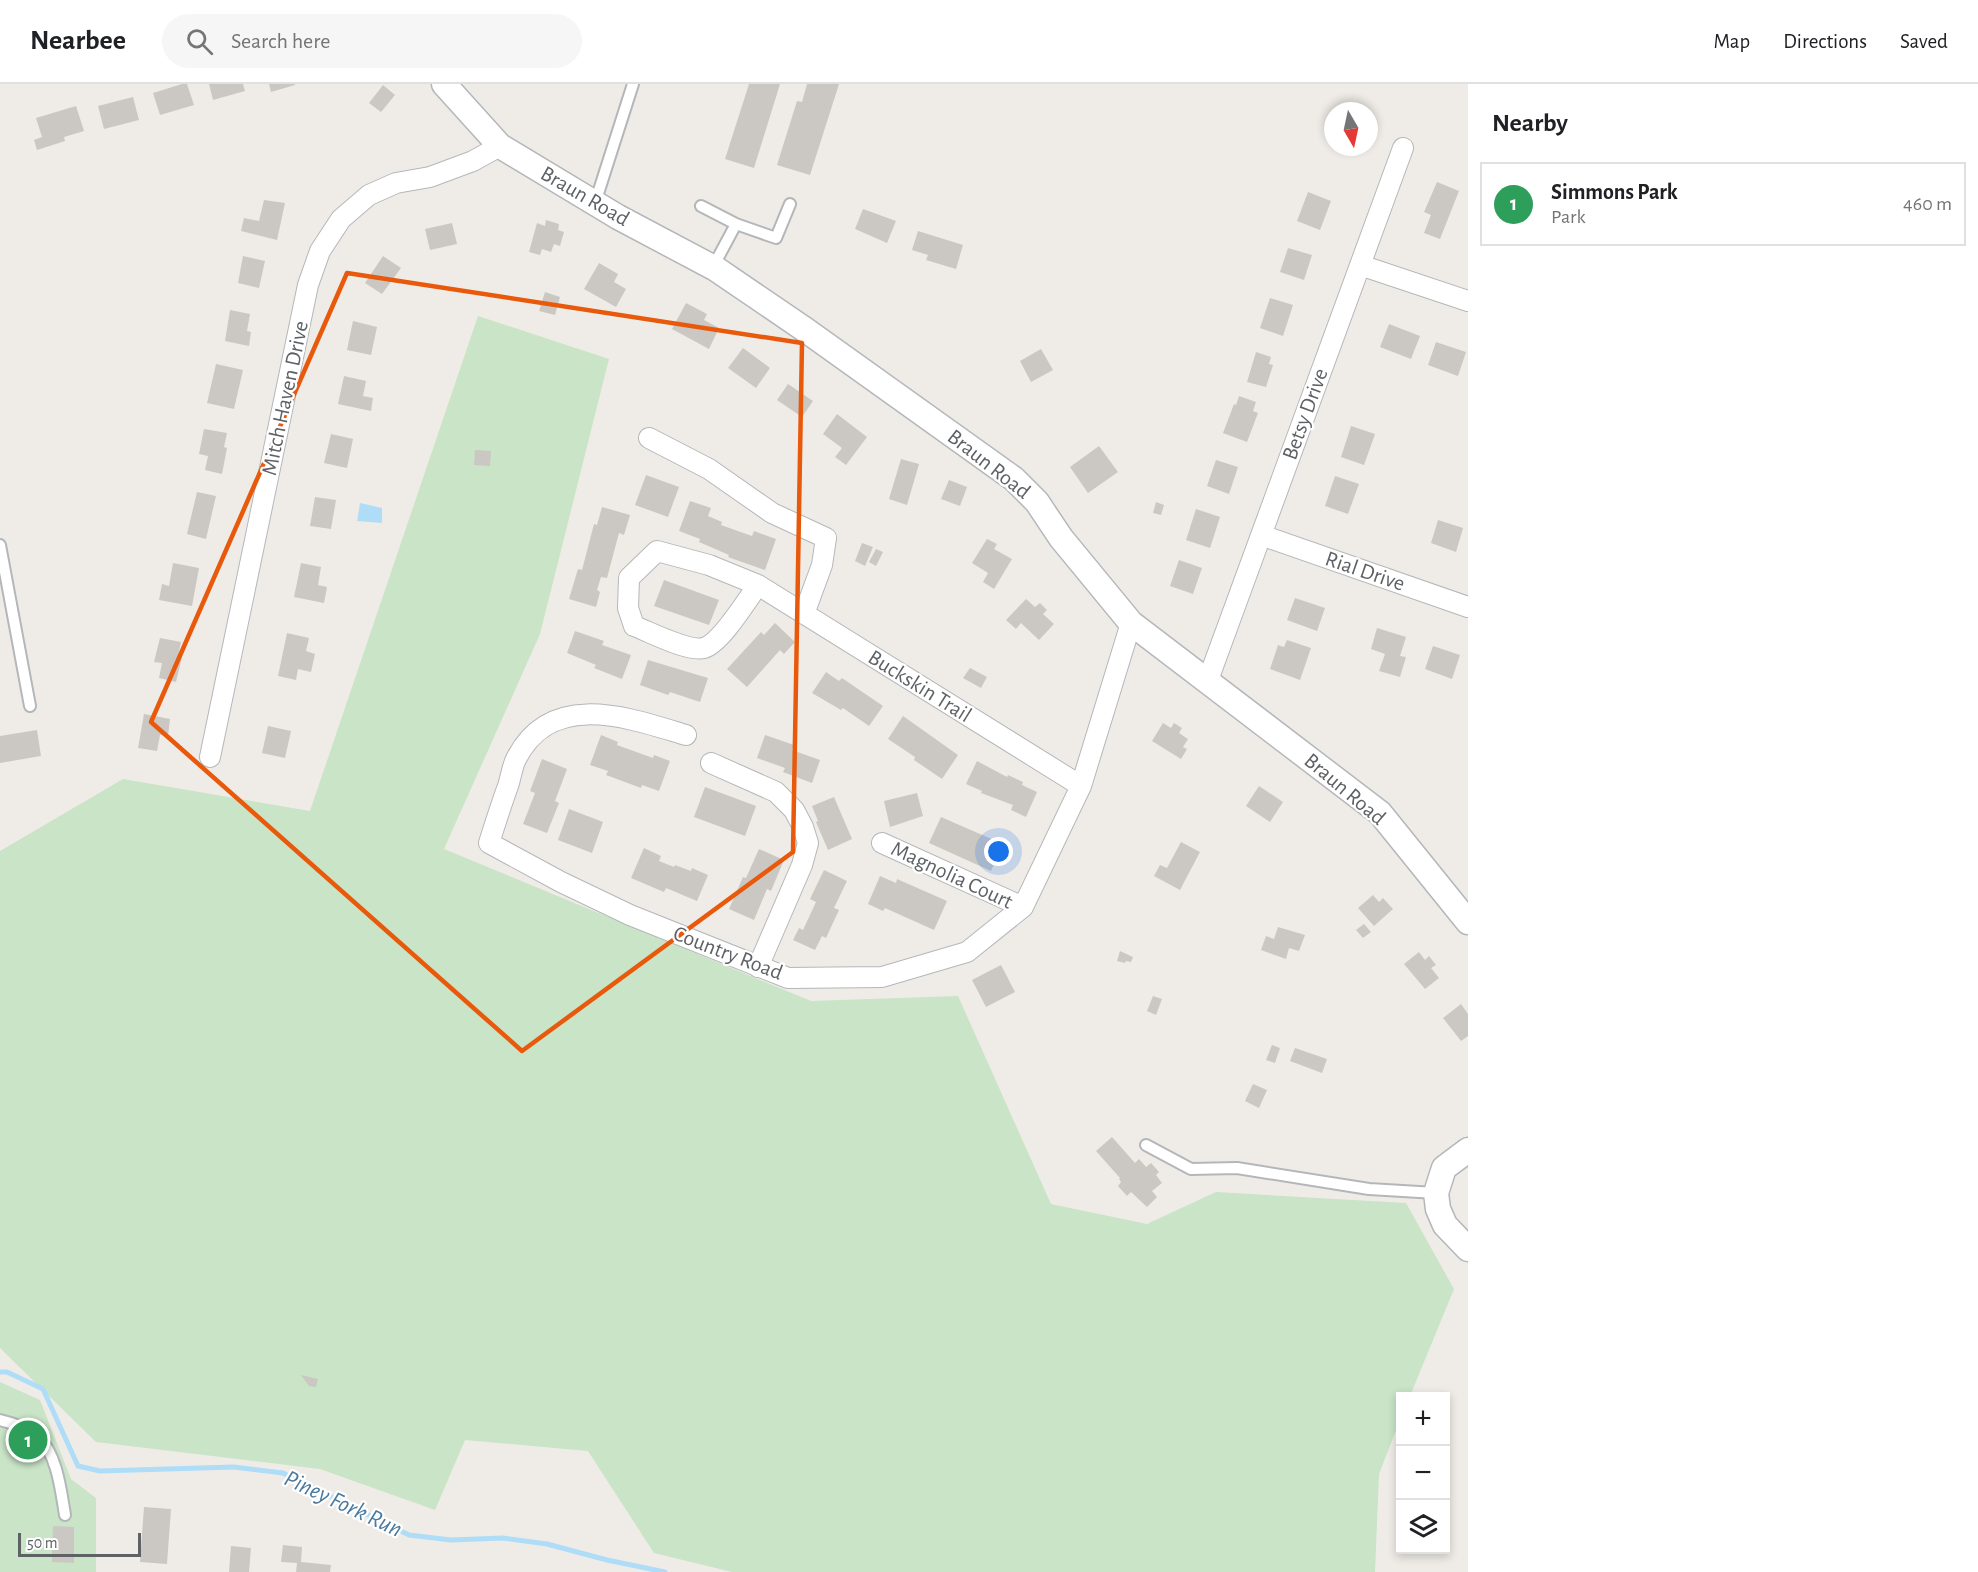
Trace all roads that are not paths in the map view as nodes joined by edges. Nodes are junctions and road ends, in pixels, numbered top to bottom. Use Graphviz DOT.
graph roads {
  1 [pos="444,84"];
  2 [pos="633,84"];
  3 [pos="500,146"];
  4 [pos="1403,148"];
  5 [pos="595,203"];
  6 [pos="790,204"];
  7 [pos="701,206"];
  8 [pos="736,224"];
  9 [pos="1360,265"];
  10 [pos="713,267"];
  11 [pos="1468,302"];
  12 [pos="649,438"];
  13 [pos="1261,535"];
  14 [pos="0,545"];
  15 [pos="758,585"];
  16 [pos="1468,607"];
  17 [pos="804,614"];
  18 [pos="1131,623"];
  19 [pos="1208,680"];
  20 [pos="30,706"];
  21 [pos="686,735"];
  22 [pos="210,757"];
  23 [pos="711,763"];
  24 [pos="1082,786"];
  25 [pos="882,843"];
  26 [pos="1023,907"];
  27 [pos="1468,922"];
  28 [pos="758,967"];
  29 [pos="1146,1145"];
  30 [pos="1468,1150"];
  31 [pos="1436,1193"];
  32 [pos="1468,1249"];
  33 [pos="0,1420"];
  34 [pos="65,1515"];
  1 -- 3 [label="street, Braun Road"];
  2 -- 5 [label="lane"];
  3 -- 5 [label="street, Braun Road"];
  3 -- 22 [label="street, Mitch Haven Drive"];
  4 -- 9 [label="street, Betsy Drive"];
  5 -- 10 [label="street, Braun Road"];
  6 -- 8 [label="lane"];
  7 -- 8 [label="lane"];
  8 -- 10 [label="lane"];
  9 -- 11 [label="street"];
  9 -- 13 [label="street, Betsy Drive"];
  10 -- 18 [label="street, Braun Road"];
  12 -- 17 [label="street"];
  13 -- 16 [label="street, Rial Drive"];
  13 -- 19 [label="street, Betsy Drive"];
  14 -- 20 [label="lane"];
  15 -- 15 [label="street, Buckskin Trail"];
  15 -- 17 [label="street, Buckskin Trail"];
  17 -- 24 [label="street, Buckskin Trail"];
  18 -- 19 [label="street, Braun Road"];
  18 -- 24 [label="street, Country Road"];
  19 -- 27 [label="street, Braun Road"];
  21 -- 28 [label="street, Country Road"];
  23 -- 28 [label="street"];
  24 -- 26 [label="street, Country Road"];
  25 -- 26 [label="street, Magnolia Court"];
  26 -- 28 [label="street, Country Road"];
  29 -- 31 [label="lane"];
  30 -- 31 [label="street"];
  31 -- 32 [label="street"];
  33 -- 34 [label="lane"];
}
